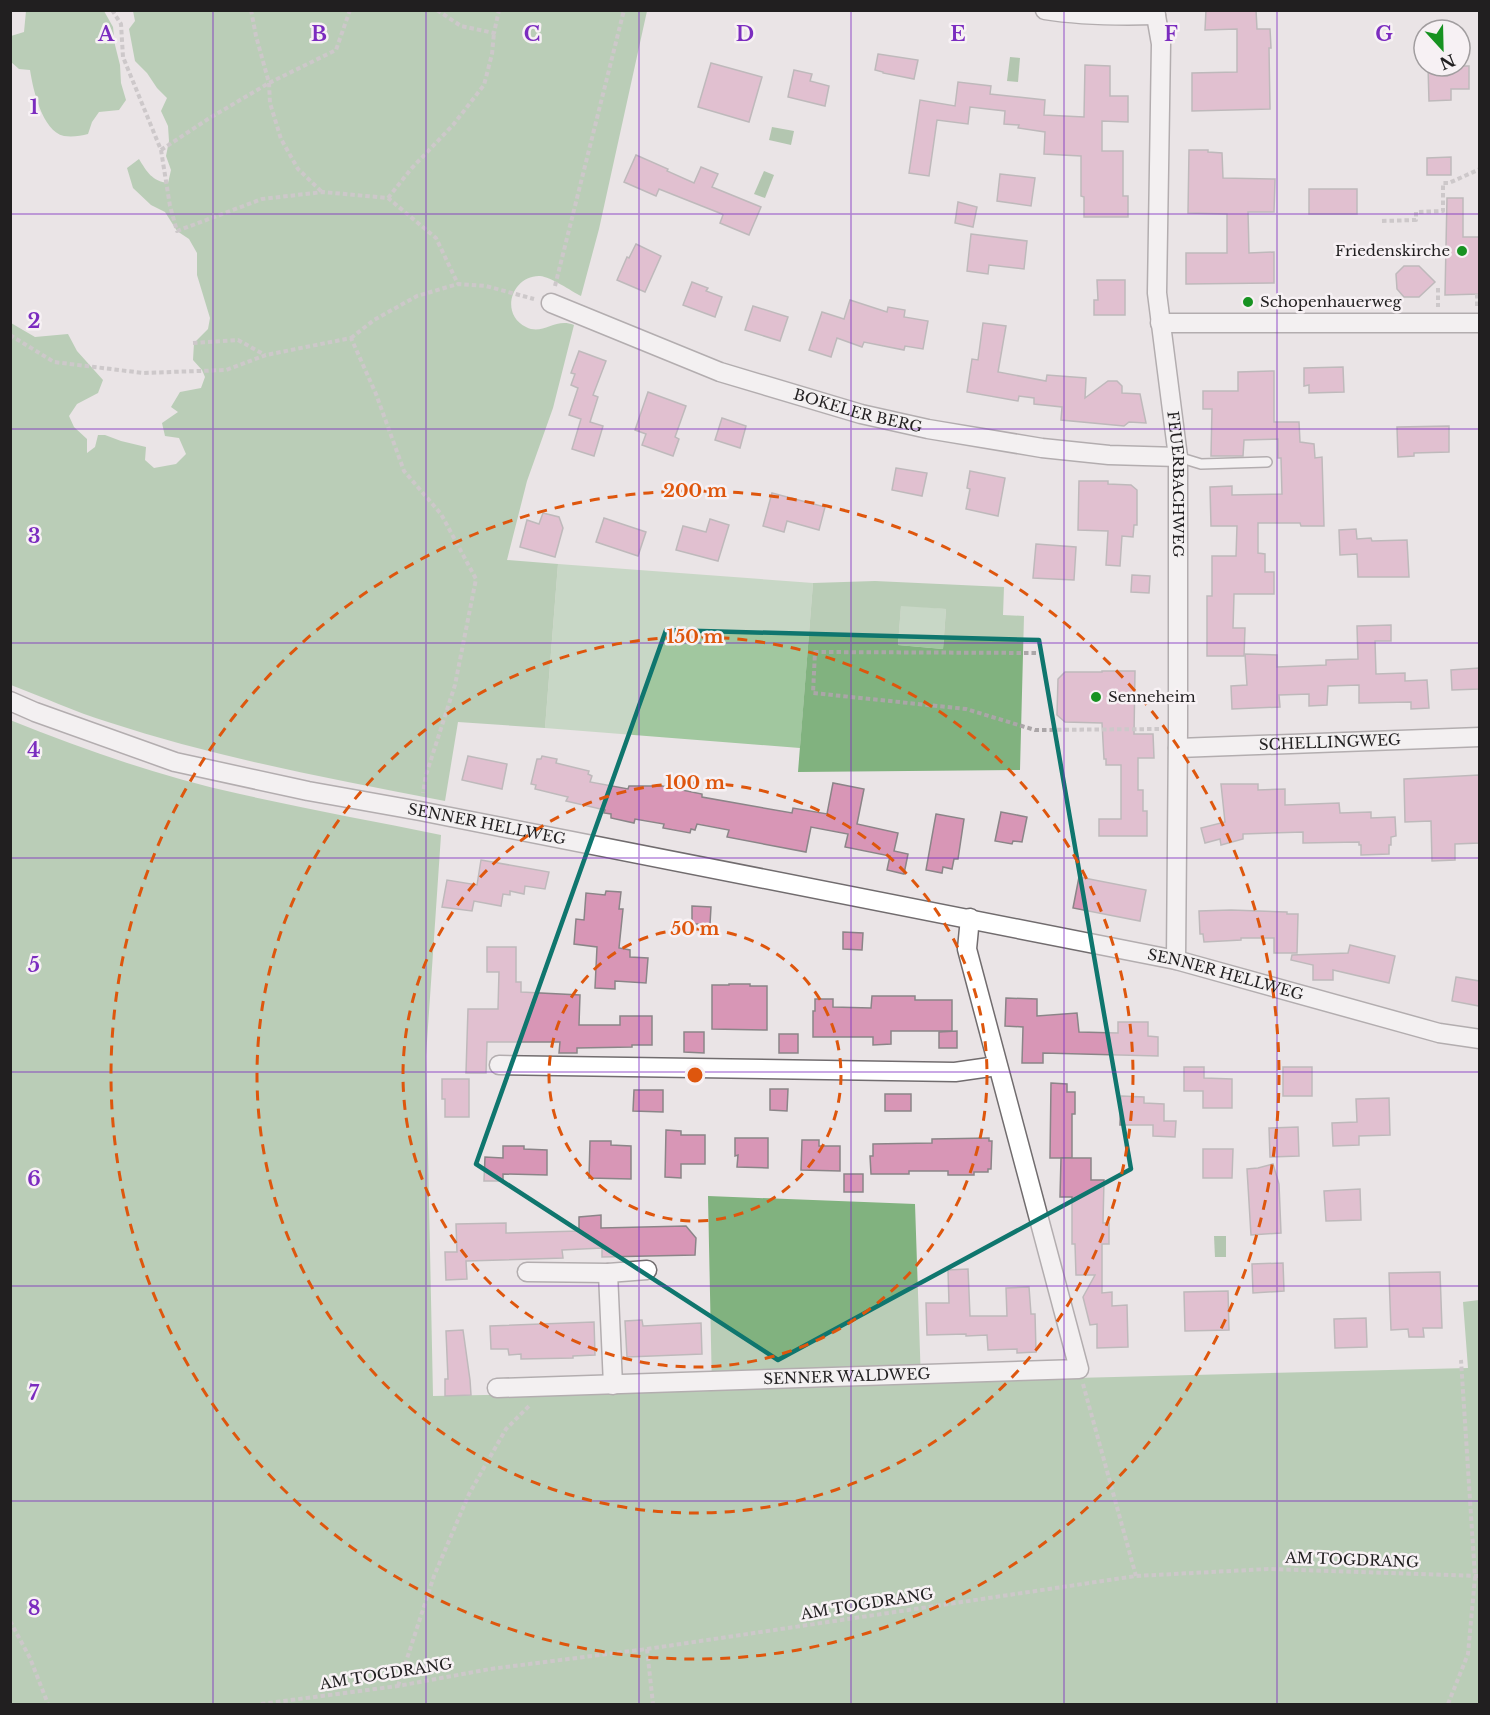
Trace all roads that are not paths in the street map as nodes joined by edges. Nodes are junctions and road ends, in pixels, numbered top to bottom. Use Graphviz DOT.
graph roads {
  1 [pos="1045,10"];
  2 [pos="1155,13"];
  3 [pos="551,303"];
  4 [pos="1160,323"];
  5 [pos="1479,323"];
  6 [pos="1178,457"];
  7 [pos="1267,462"];
  8 [pos="10,701"];
  9 [pos="1479,737"];
  10 [pos="1178,748"];
  11 [pos="970,918"];
  12 [pos="1176,960"];
  13 [pos="1479,1039"];
  14 [pos="499,1065"];
  15 [pos="997,1066"];
  16 [pos="647,1270"];
  17 [pos="527,1272"];
  18 [pos="608,1273"];
  19 [pos="613,1385"];
  20 [pos="497,1388"];
  1 -- 2 [label="street"];
  2 -- 4 [label="street, FEUERBACHWEG"];
  3 -- 6 [label="street, BOKELER BERG"];
  4 -- 5 [label="street"];
  4 -- 6 [label="street, FEUERBACHWEG"];
  6 -- 7 [label="lane"];
  6 -- 10 [label="street, FEUERBACHWEG"];
  8 -- 11 [label="street, SENNER HELLWEG"];
  9 -- 10 [label="street, SCHELLINGWEG"];
  10 -- 12 [label="street, FEUERBACHWEG"];
  11 -- 12 [label="street, SENNER HELLWEG"];
  11 -- 15 [label="street"];
  12 -- 13 [label="street, SENNER HELLWEG"];
  14 -- 15 [label="street"];
  15 -- 19 [label="street, SENNER WALDWEG"];
  16 -- 18 [label="street"];
  17 -- 18 [label="street"];
  18 -- 19 [label="street"];
  19 -- 20 [label="street, SENNER WALDWEG"];
}
